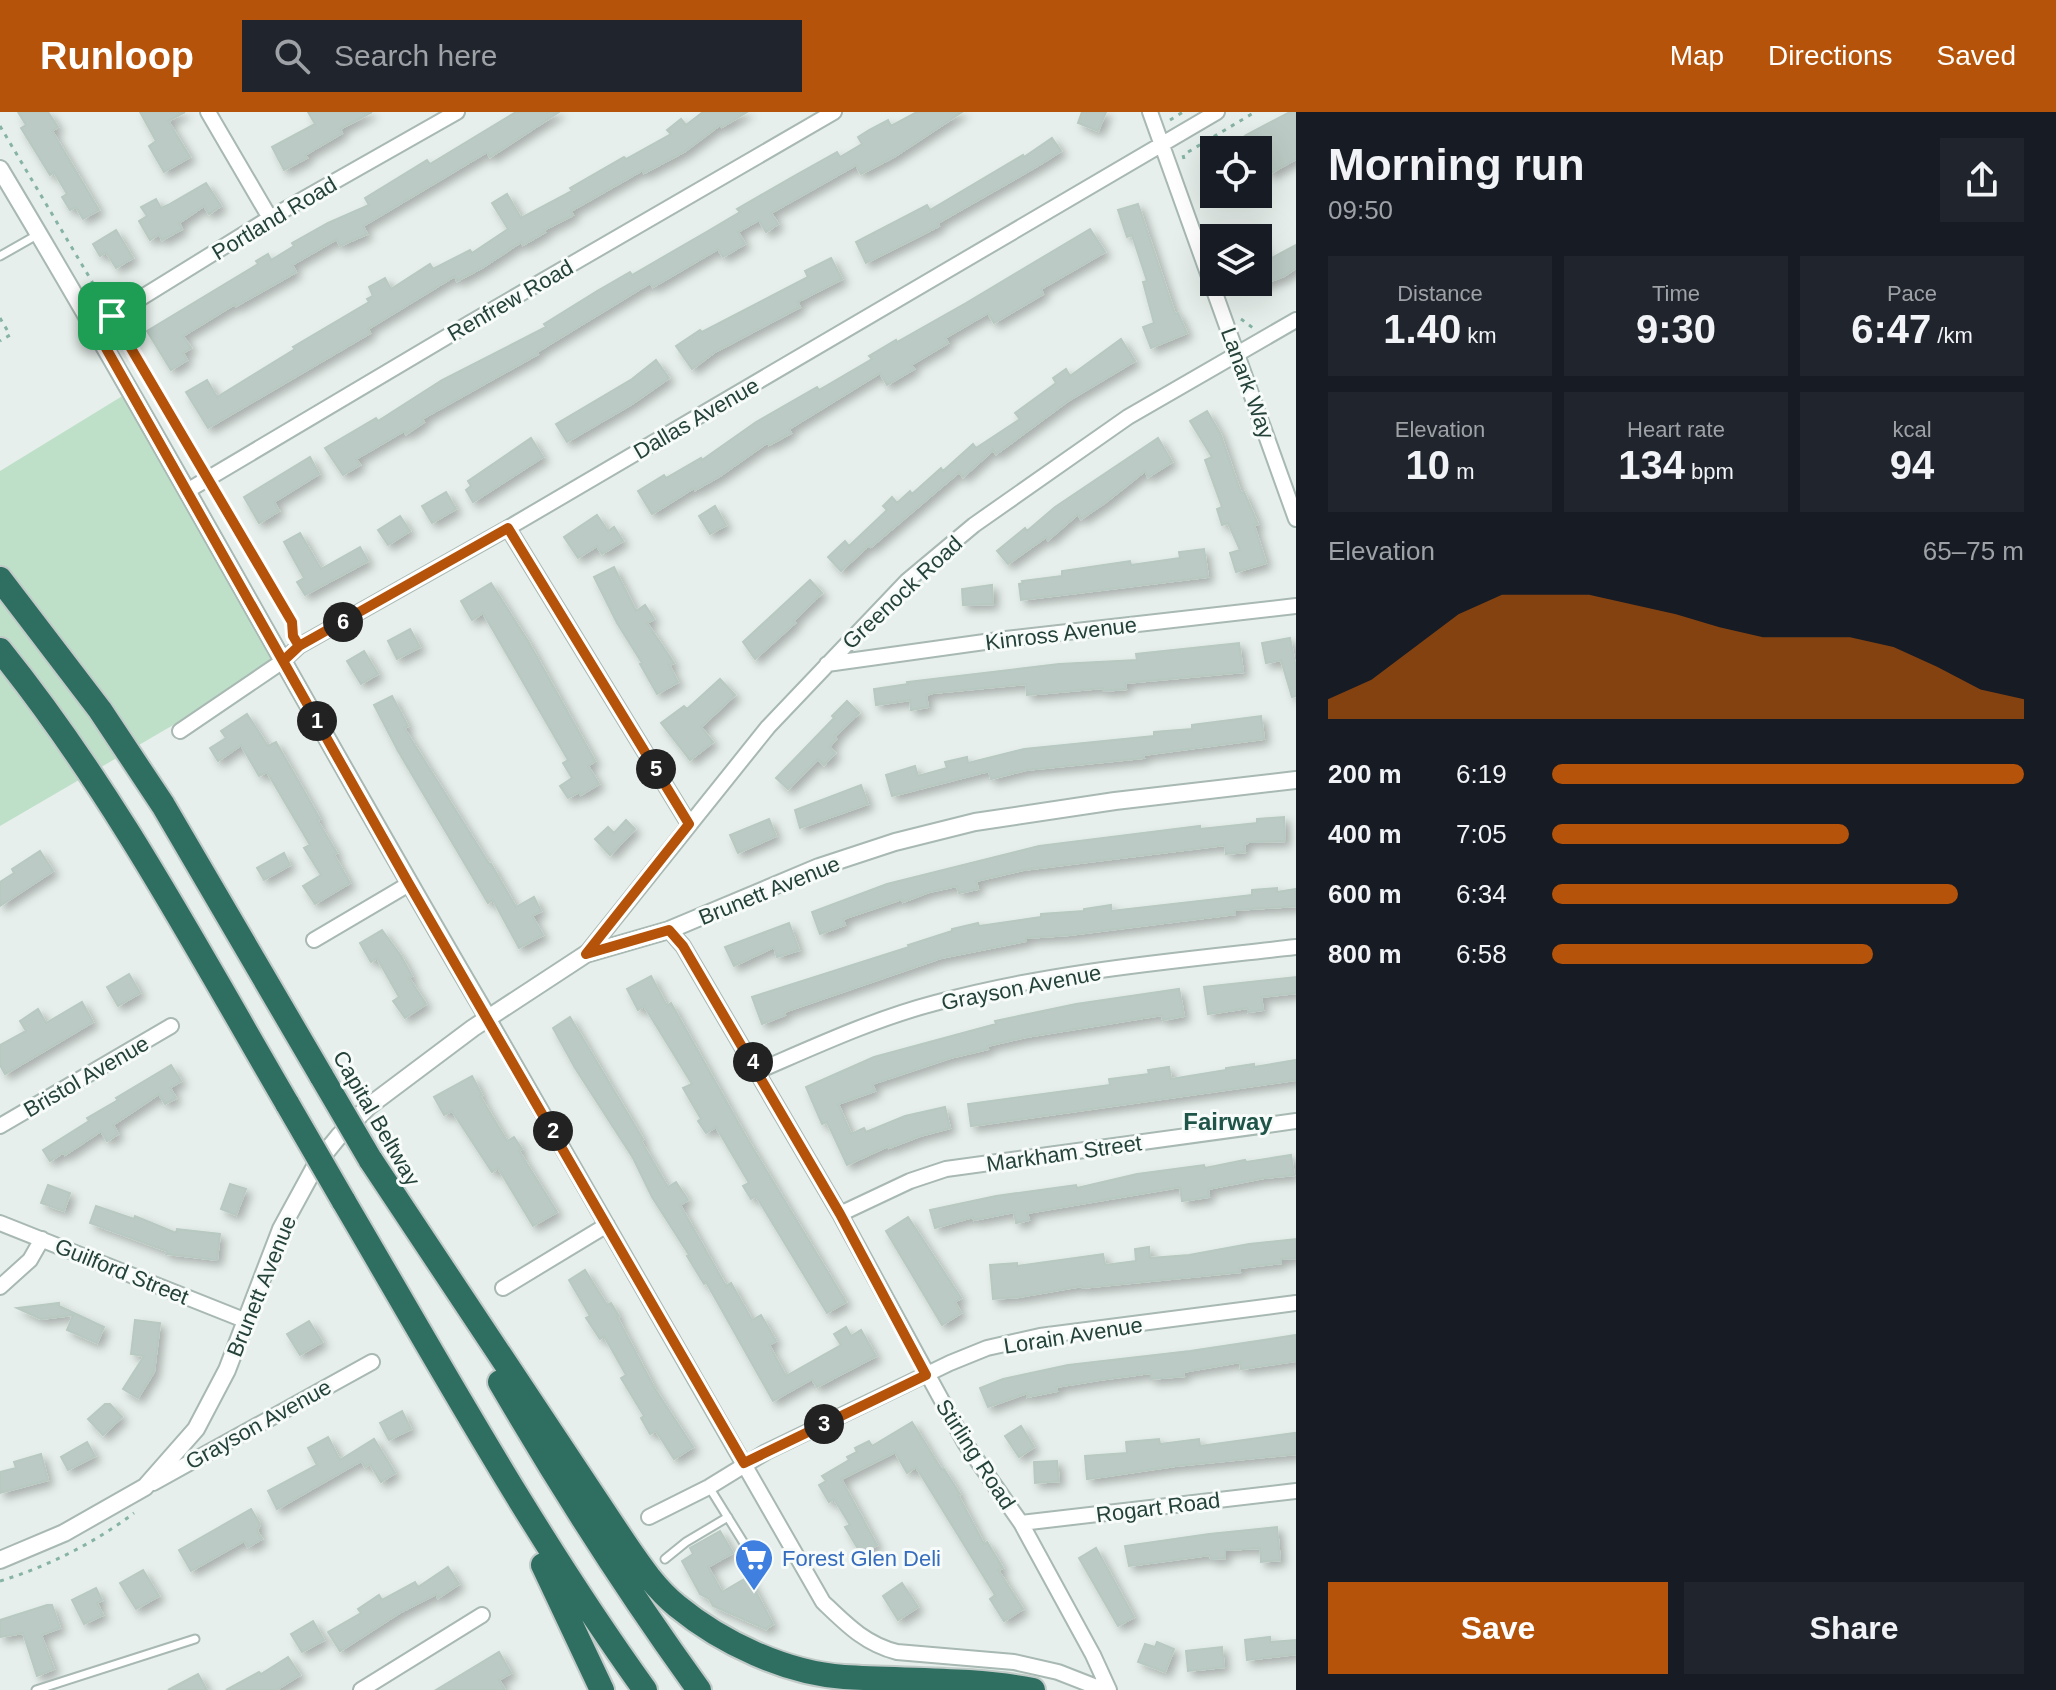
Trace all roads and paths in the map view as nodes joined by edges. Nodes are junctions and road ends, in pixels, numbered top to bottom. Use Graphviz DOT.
graph roads {
  1 [pos="208,112"];
  2 [pos="457,112"];
  3 [pos="834,112"];
  4 [pos="1150,112"];
  5 [pos="1217,112"];
  6 [pos="1255,112"];
  7 [pos="0,126"];
  8 [pos="1162,144"];
  9 [pos="1183,155"];
  10 [pos="0,169"];
  11 [pos="270,218"];
  12 [pos="39,233"];
  13 [pos="0,256"];
  14 [pos="112,316"];
  15 [pos="0,318"];
  16 [pos="1296,320"];
  17 [pos="94,327"];
  18 [pos="0,341"];
  19 [pos="1238,355"];
  20 [pos="208,477"];
  21 [pos="187,491"];
  22 [pos="1296,519"];
  23 [pos="508,528"];
  24 [pos="0,579"];
  25 [pos="1296,606"];
  26 [pos="299,646"];
  27 [pos="0,650"];
  28 [pos="283,661"];
  29 [pos="827,664"];
  30 [pos="180,731"];
  31 [pos="1296,780"];
  32 [pos="689,824"];
  33 [pos="409,884"];
  34 [pos="669,930"];
  35 [pos="314,940"];
  36 [pos="1296,947"];
  37 [pos="586,954"];
  38 [pos="488,1018"];
  39 [pos="171,1026"];
  40 [pos="758,1071"];
  41 [pos="1296,1121"];
  42 [pos="0,1126"];
  43 [pos="370,1159"];
  44 [pos="840,1214"];
  45 [pos="0,1223"];
  46 [pos="607,1225"];
  47 [pos="42,1239"];
  48 [pos="0,1287"];
  49 [pos="503,1288"];
  50 [pos="1296,1303"];
  51 [pos="244,1320"];
  52 [pos="372,1362"];
  53 [pos="926,1375"];
  54 [pos="488,1447"];
  55 [pos="744,1463"];
  56 [pos="145,1487"];
  57 [pos="709,1487"];
  58 [pos="1296,1491"];
  59 [pos="649,1517"];
  60 [pos="728,1517"];
  61 [pos="1021,1523"];
  62 [pos="665,1559"];
  63 [pos="0,1560"];
  64 [pos="755,1561"];
  65 [pos="482,1615"];
  66 [pos="195,1639"];
  67 [pos="36,1690"];
  68 [pos="361,1690"];
  69 [pos="602,1690"];
  70 [pos="645,1690"];
  71 [pos="699,1690"];
  72 [pos="1033,1690"];
  73 [pos="1106,1690"];
  1 -- 11 [label="street"];
  2 -- 11 [label="street, Portland Road"];
  3 -- 20 [label="street, Renfrew Road"];
  4 -- 8 [label="street, Lanark Way"];
  5 -- 8 [label="street, Dallas Avenue"];
  6 -- 9 [label="path"];
  7 -- 14 [label="path"];
  8 -- 19 [label="street, Lanark Way"];
  8 -- 23 [label="street, Dallas Avenue"];
  10 -- 12 [label="street"];
  11 -- 14 [label="street, Portland Road"];
  12 -- 13 [label="lane"];
  12 -- 17 [label="street"];
  14 -- 17 [label="street, Portland Road"];
  14 -- 20 [label="path"];
  15 -- 18 [label="path"];
  16 -- 19 [label="street, Greenock Road"];
  17 -- 21 [label="street"];
  19 -- 22 [label="street, Lanark Way"];
  19 -- 29 [label="street, Greenock Road"];
  20 -- 21 [label="street, Renfrew Road"];
  20 -- 26 [label="path"];
  21 -- 28 [label="street"];
  23 -- 26 [label="street, Dallas Avenue"];
  23 -- 32 [label="street"];
  24 -- 43 [label="highway, Capital Beltway, bridge"];
  25 -- 29 [label="street, Kinross Avenue"];
  26 -- 28 [label="street, Dallas Avenue"];
  27 -- 54 [label="highway, bridge"];
  28 -- 30 [label="street, Dallas Avenue"];
  28 -- 33 [label="street"];
  29 -- 32 [label="street, Greenock Road"];
  31 -- 34 [label="street, Brunett Avenue"];
  32 -- 37 [label="street, Greenock Road"];
  33 -- 35 [label="street"];
  33 -- 38 [label="street"];
  34 -- 37 [label="street, Brunett Avenue"];
  34 -- 40 [label="street, Stirling Road"];
  36 -- 40 [label="street, Grayson Avenue"];
  37 -- 38 [label="street, Brunett Avenue"];
  38 -- 46 [label="street"];
  38 -- 51 [label="street, Brunett Avenue"];
  39 -- 42 [label="street, Bristol Avenue"];
  40 -- 44 [label="street, Stirling Road"];
  41 -- 44 [label="street, Markham Street"];
  43 -- 71 [label="highway, Capital Beltway"];
  43 -- 72 [label="highway"];
  44 -- 53 [label="street, Stirling Road"];
  45 -- 47 [label="street, Guilford Street"];
  46 -- 49 [label="street"];
  46 -- 55 [label="street"];
  47 -- 48 [label="street"];
  47 -- 51 [label="street, Guilford Street"];
  50 -- 53 [label="street, Lorain Avenue"];
  51 -- 56 [label="street, Brunett Avenue"];
  52 -- 56 [label="street, Grayson Avenue"];
  53 -- 55 [label="street, Lorain Avenue"];
  53 -- 61 [label="street, Stirling Road"];
  54 -- 69 [label="highway"];
  54 -- 70 [label="highway"];
  55 -- 57 [label="street, Lorain Avenue"];
  55 -- 73 [label="street"];
  56 -- 63 [label="street, Brunett Avenue"];
  57 -- 59 [label="street, Lorain Avenue"];
  57 -- 60 [label="lane"];
  58 -- 61 [label="street, Rogart Road"];
  60 -- 62 [label="lane"];
  60 -- 64 [label="lane"];
  61 -- 73 [label="street, Stirling Road"];
  65 -- 68 [label="street"];
  66 -- 67 [label="lane"];
}
